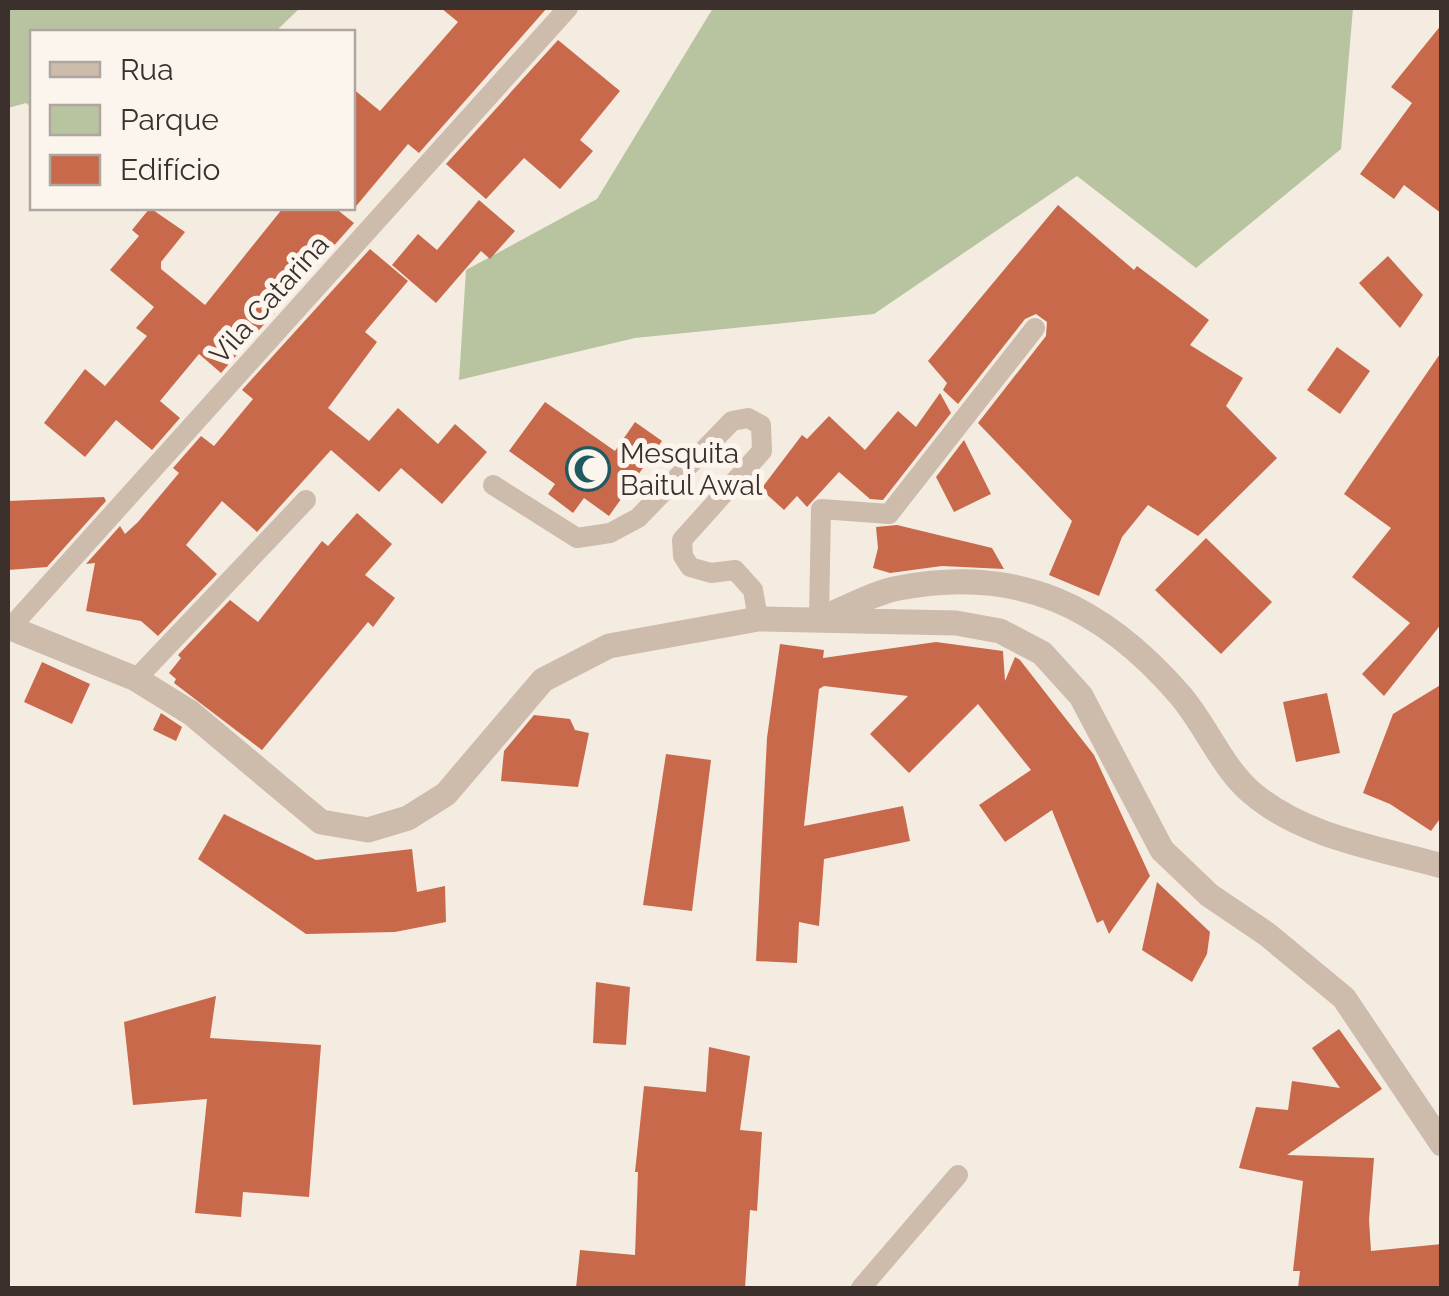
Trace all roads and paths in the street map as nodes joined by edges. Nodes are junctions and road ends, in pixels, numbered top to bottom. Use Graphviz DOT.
graph roads {
  1 [pos="568,8"];
  2 [pos="1035,328"];
  3 [pos="493,485"];
  4 [pos="306,500"];
  5 [pos="819,618"];
  6 [pos="758,619"];
  7 [pos="9,627"];
  8 [pos="136,679"];
  9 [pos="1442,866"];
  10 [pos="1442,1144"];
  11 [pos="958,1175"];
  12 [pos="861,1288"];
  1 -- 7 [label="lane, Vila Catarina"];
  2 -- 5 [label="lane"];
  3 -- 6 [label="lane"];
  4 -- 8 [label="lane"];
  5 -- 6 [label="street"];
  5 -- 9 [label="street"];
  5 -- 10 [label="street"];
  6 -- 8 [label="street"];
  7 -- 8 [label="street"];
  11 -- 12 [label="lane"];
}
